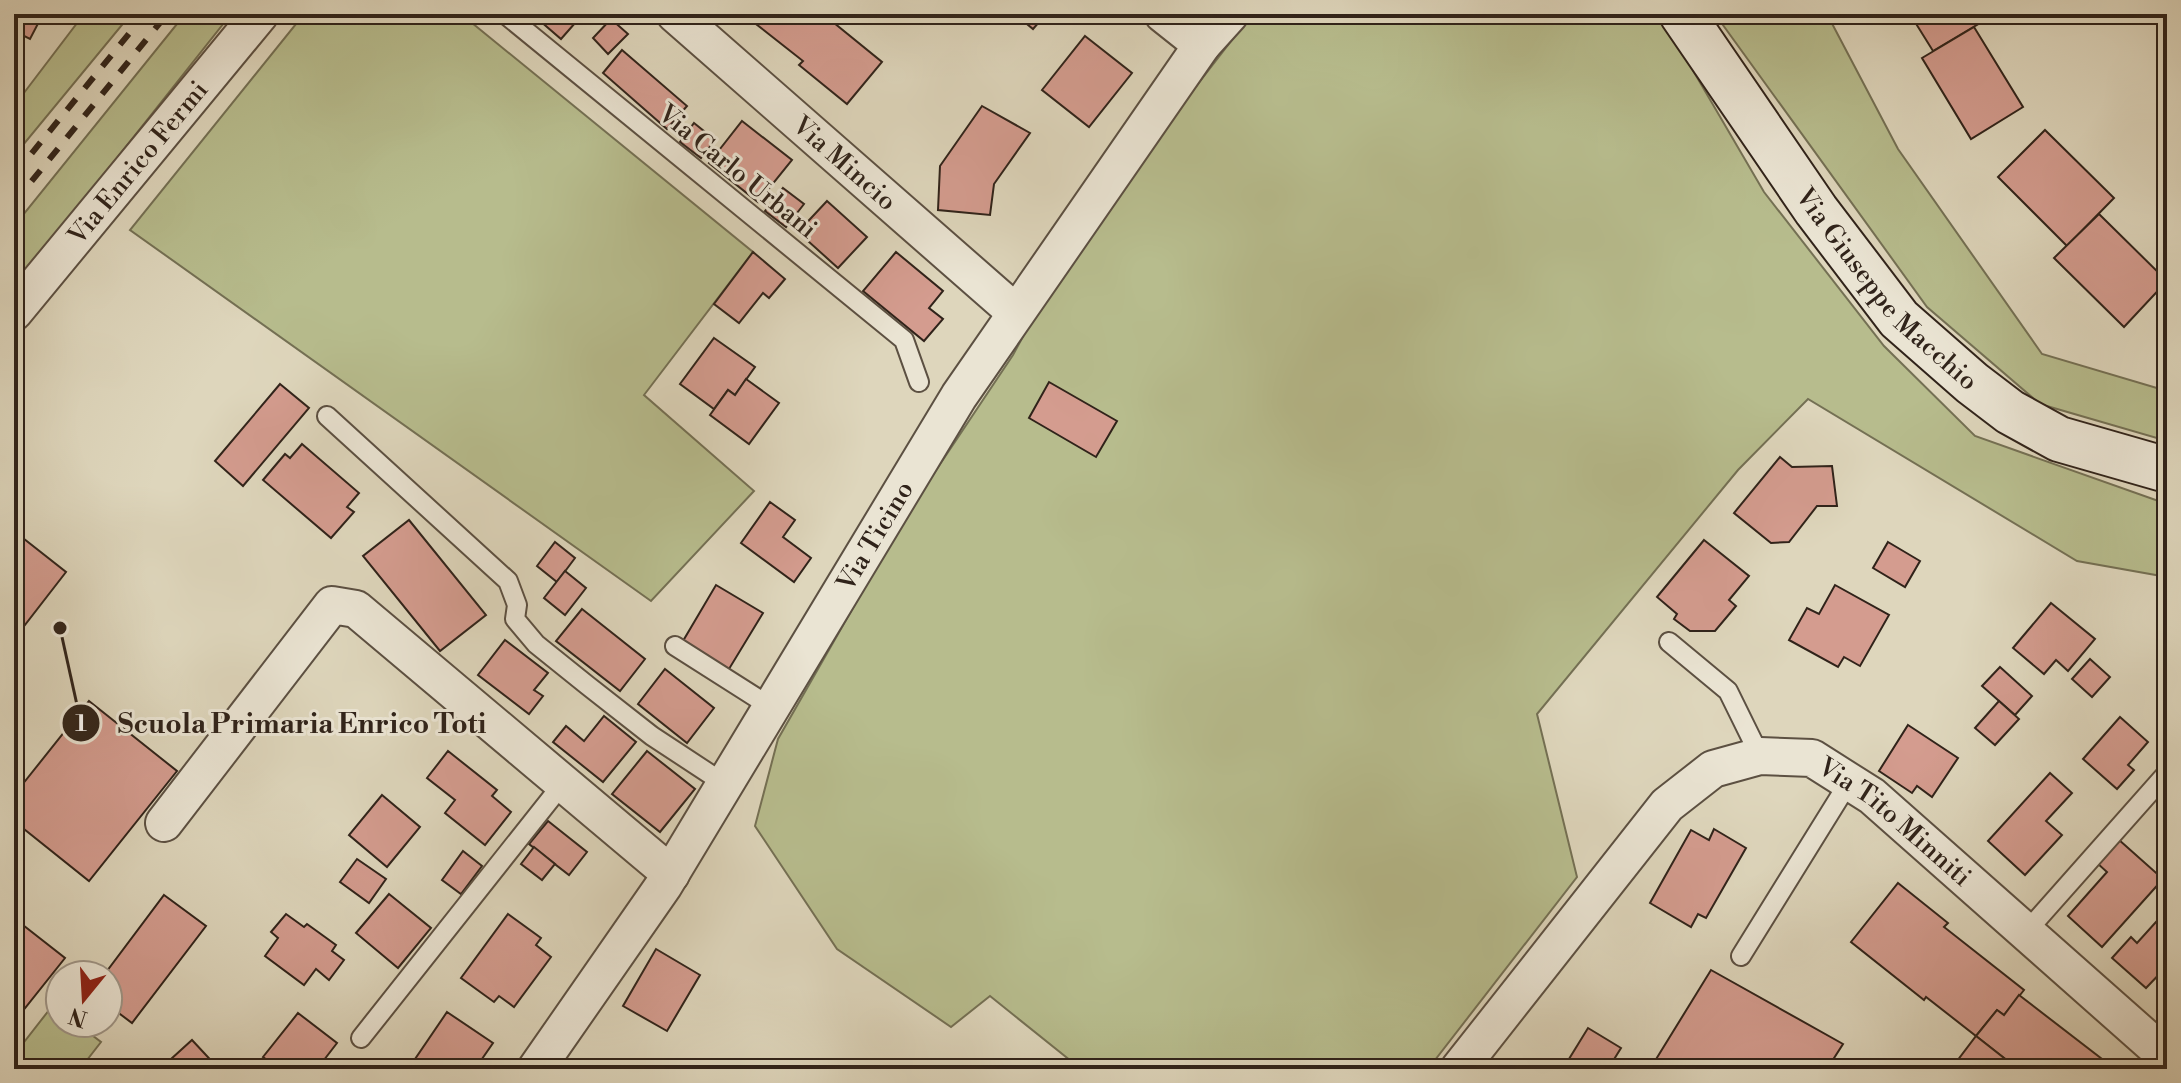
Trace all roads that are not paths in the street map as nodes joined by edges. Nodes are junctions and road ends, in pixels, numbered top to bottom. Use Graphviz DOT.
graph roads {
  1 [pos="260,14"];
  2 [pos="505,14"];
  3 [pos="675,14"];
  4 [pos="1163,14"];
  5 [pos="1230,14"];
  6 [pos="1682,14"];
  7 [pos="1202,45"];
  8 [pos="14,312"];
  9 [pos="1015,312"];
  10 [pos="919,382"];
  11 [pos="327,416"];
  12 [pos="2167,470"];
  13 [pos="1669,642"];
  14 [pos="675,646"];
  15 [pos="771,707"];
  16 [pos="1760,756"];
  17 [pos="2167,773"];
  18 [pos="564,782"];
  19 [pos="1849,782"];
  20 [pos="725,784"];
  21 [pos="164,823"];
  22 [pos="671,874"];
  23 [pos="2026,932"];
  24 [pos="1741,956"];
  25 [pos="361,1038"];
  26 [pos="2167,1057"];
  27 [pos="536,1069"];
  28 [pos="1459,1069"];
  1 -- 8 [label="street, Via Enrico Fermi"];
  2 -- 10 [label="lane, Via Carlo Urbani"];
  3 -- 9 [label="street, Via Mincio"];
  4 -- 7 [label="street"];
  5 -- 7 [label="street, Via Ticino"];
  6 -- 12 [label="street, Via Giuseppe Macchio"];
  7 -- 9 [label="street, Via Ticino"];
  9 -- 15 [label="street, Via Ticino"];
  11 -- 20 [label="lane"];
  13 -- 16 [label="lane"];
  14 -- 15 [label="lane"];
  15 -- 20 [label="street, Via Ticino"];
  16 -- 19 [label="street, Via Tito Minniti"];
  16 -- 28 [label="street, Via Tito Minniti"];
  17 -- 23 [label="lane"];
  18 -- 21 [label="street"];
  18 -- 22 [label="street"];
  18 -- 25 [label="lane"];
  19 -- 23 [label="street, Via Tito Minniti"];
  19 -- 24 [label="lane"];
  20 -- 22 [label="street, Via Ticino"];
  22 -- 27 [label="street, Via Ticino"];
  23 -- 26 [label="street, Via Tito Minniti"];
}
